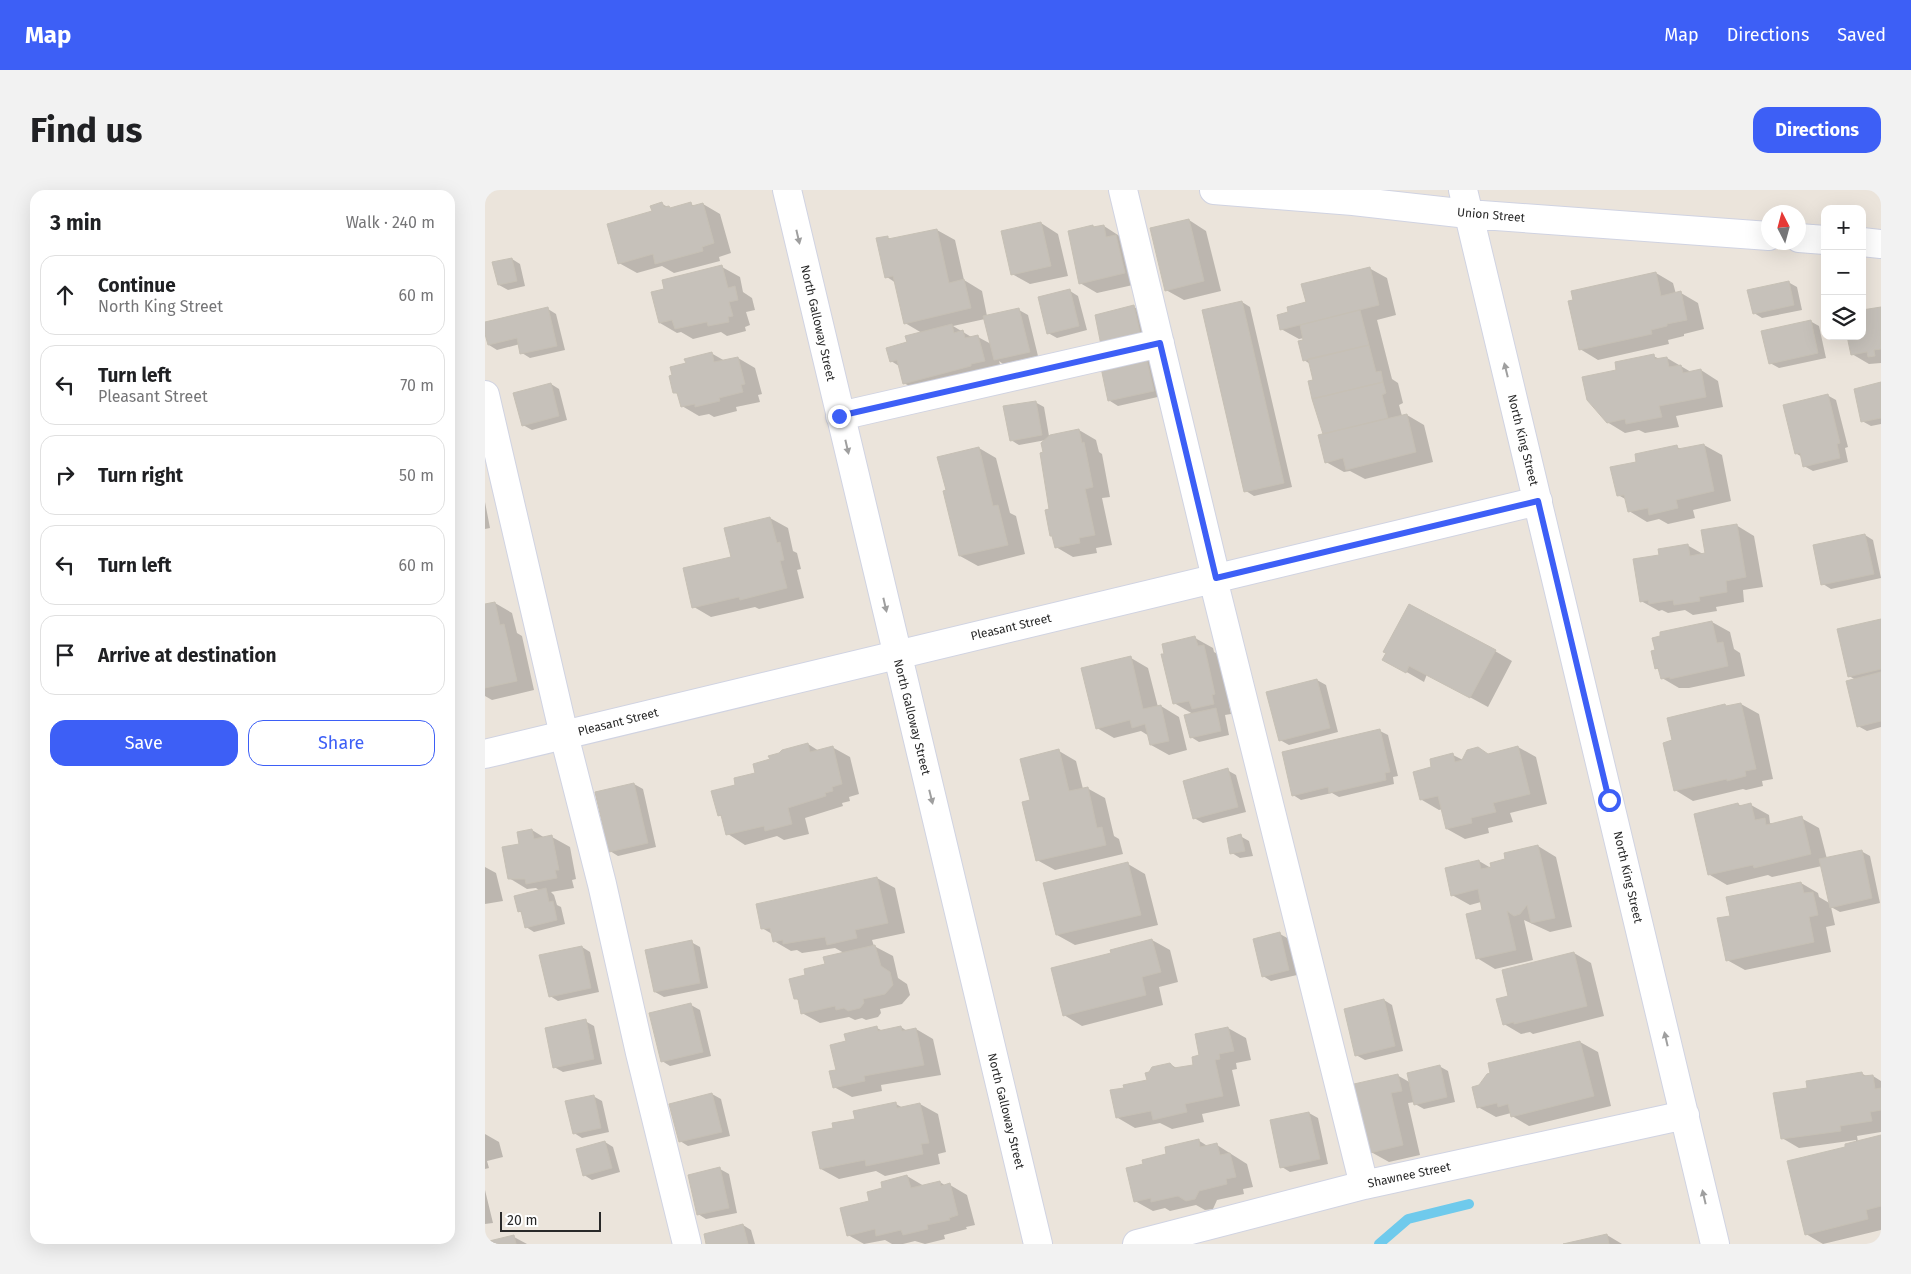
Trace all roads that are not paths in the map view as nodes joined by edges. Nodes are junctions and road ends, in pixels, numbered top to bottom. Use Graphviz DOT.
graph roads {
  1 [pos="787,190"];
  2 [pos="1123,190"];
  3 [pos="1213,190"];
  4 [pos="1465,202"];
  5 [pos="1761,235"];
  6 [pos="1806,239"];
  7 [pos="1821,240"];
  8 [pos="1866,242"];
  9 [pos="1881,244"];
  10 [pos="1160,343"];
  11 [pos="485,395"];
  12 [pos="839,416"];
  13 [pos="1538,501"];
  14 [pos="1216,578"];
  15 [pos="897,654"];
  16 [pos="564,735"];
  17 [pos="485,754"];
  18 [pos="1685,1115"];
  19 [pos="1364,1185"];
  20 [pos="687,1244"];
  21 [pos="1038,1244"];
  22 [pos="1137,1244"];
  23 [pos="1715,1244"];
  1 -- 12 [label="street, North Galloway Street, one-way"];
  2 -- 10 [label="street"];
  3 -- 4 [label="street, Union Street"];
  4 -- 5 [label="street, Union Street"];
  13 -- 4 [label="street, North King Street, one-way"];
  6 -- 7 [label="street"];
  8 -- 9 [label="street"];
  10 -- 12 [label="street"];
  10 -- 14 [label="street"];
  11 -- 16 [label="street"];
  12 -- 15 [label="street, North Galloway Street, one-way"];
  13 -- 14 [label="street, Pleasant Street"];
  18 -- 13 [label="street, North King Street, one-way"];
  14 -- 15 [label="street, Pleasant Street"];
  14 -- 19 [label="street"];
  15 -- 16 [label="street, Pleasant Street"];
  15 -- 21 [label="street, North Galloway Street, one-way"];
  16 -- 17 [label="street, Pleasant Street"];
  16 -- 20 [label="street"];
  18 -- 19 [label="street, Shawnee Street"];
  23 -- 18 [label="street, North King Street, one-way"];
  19 -- 22 [label="street, Shawnee Street"];
}
